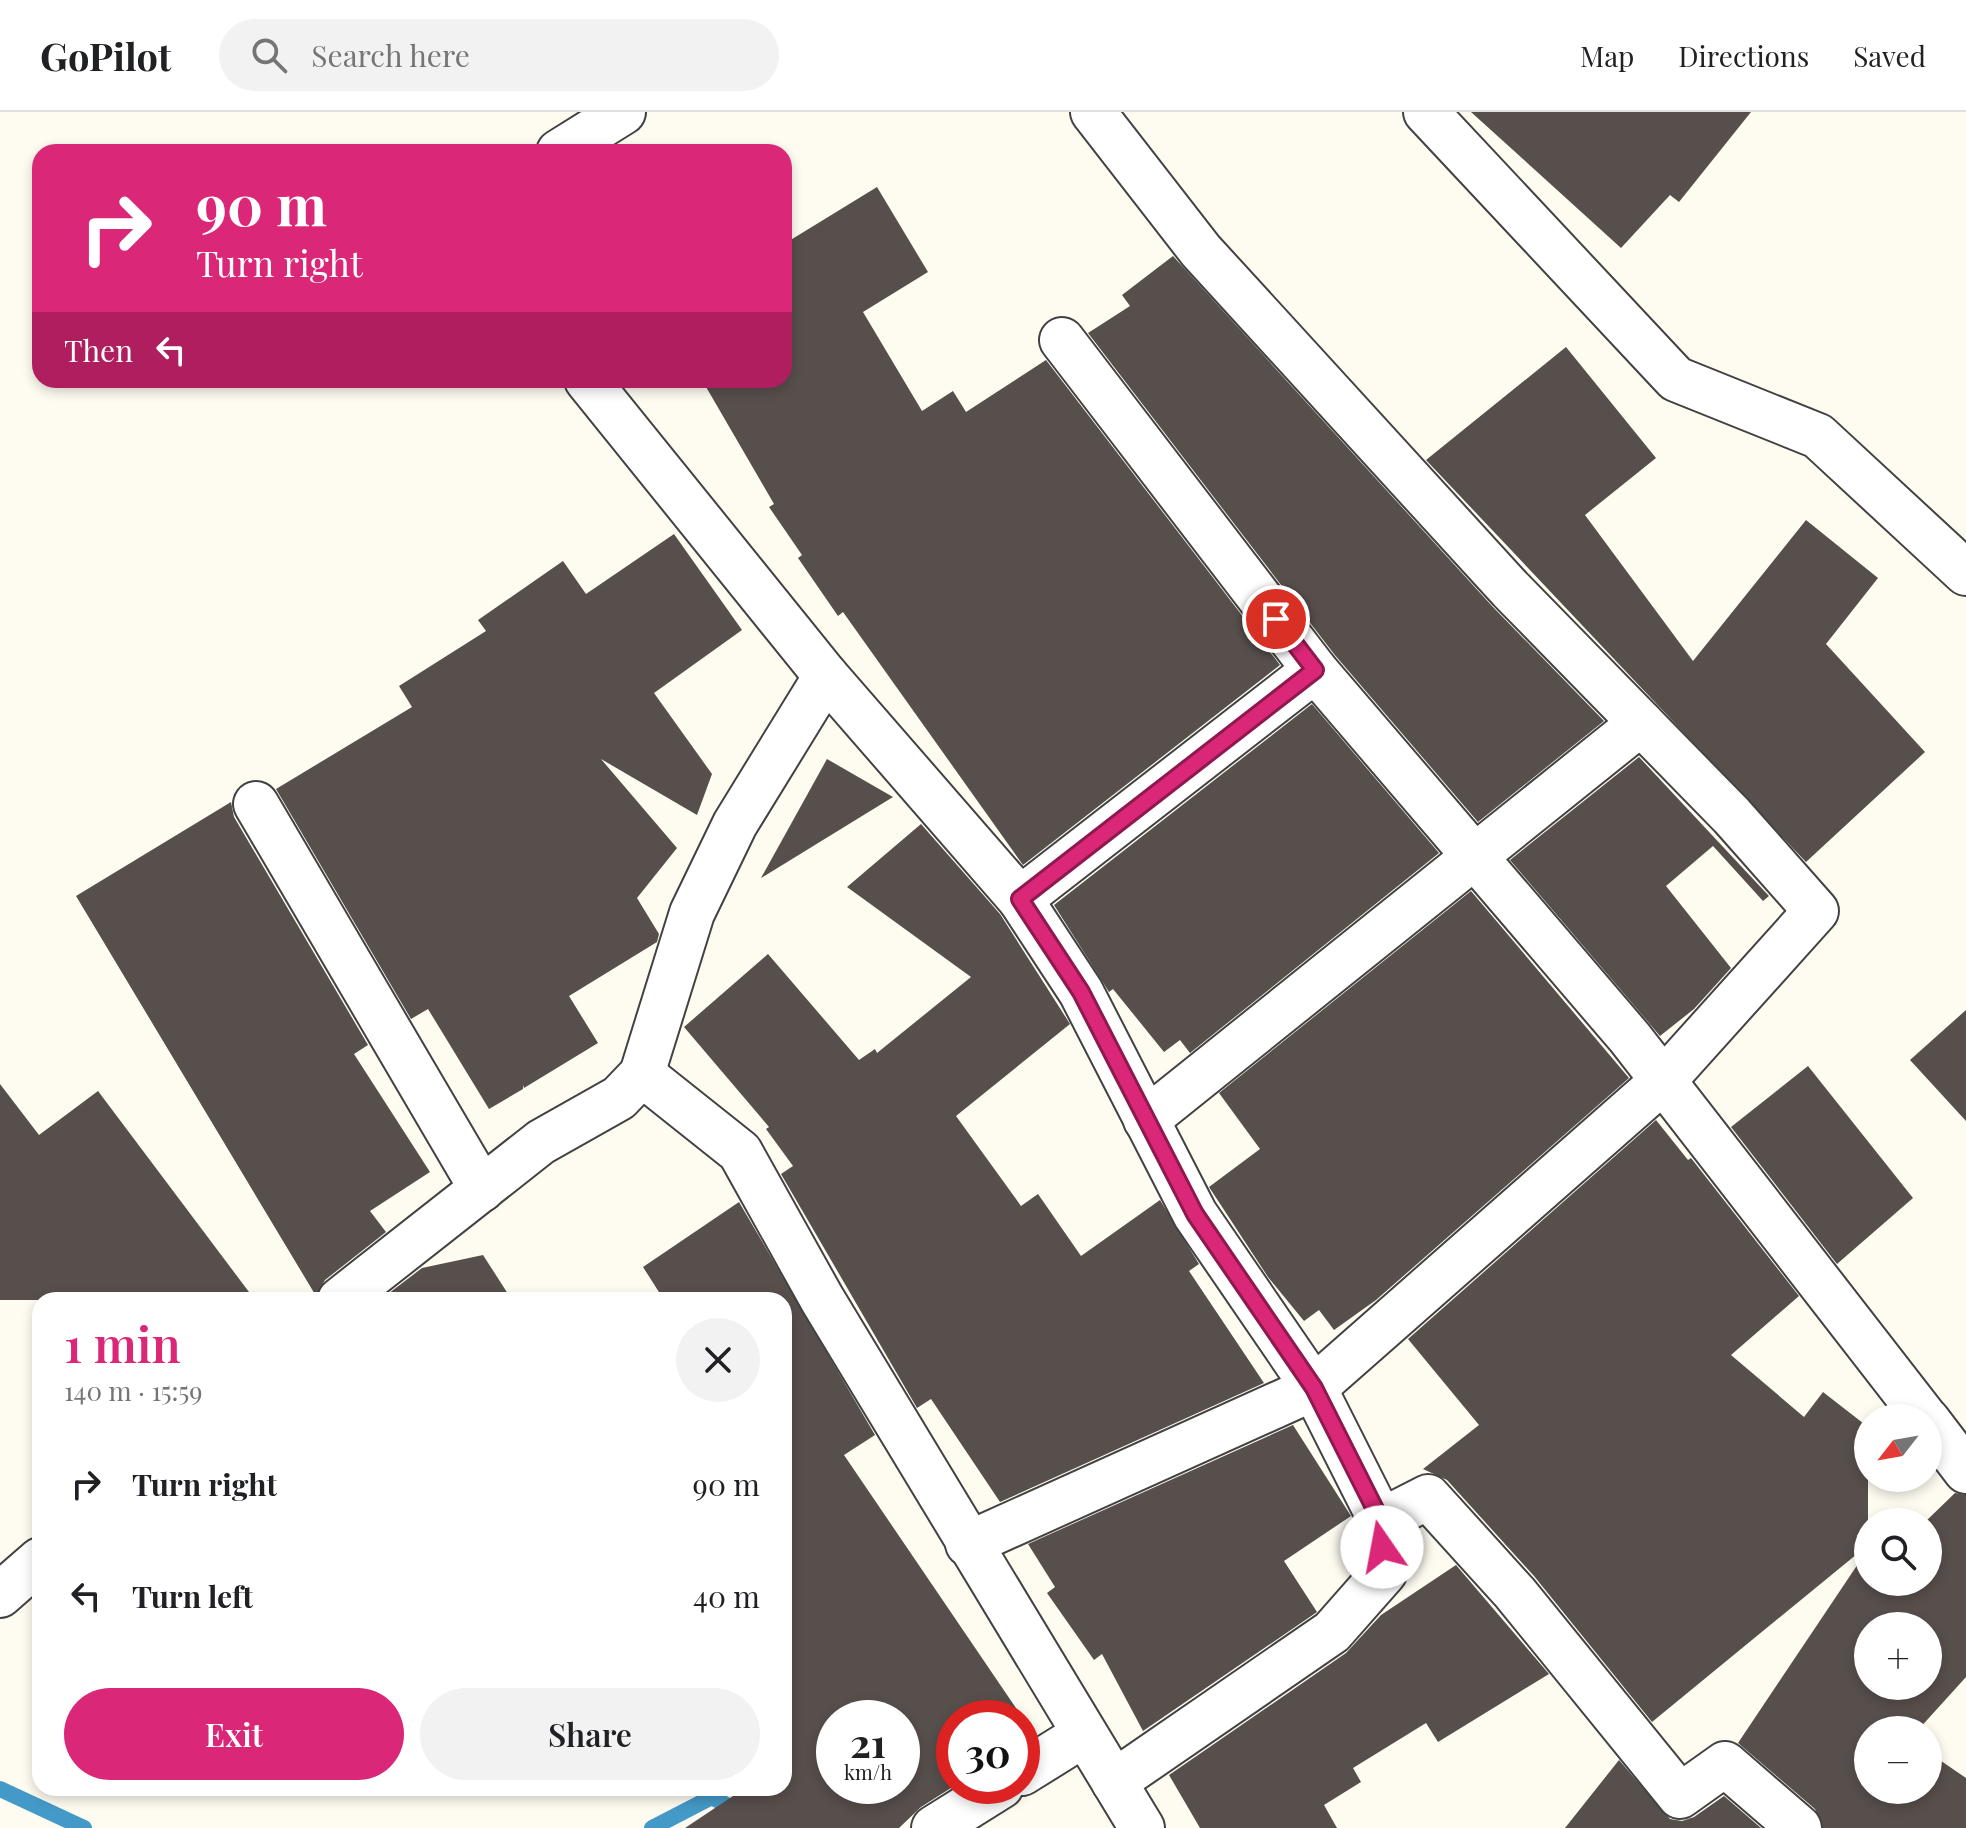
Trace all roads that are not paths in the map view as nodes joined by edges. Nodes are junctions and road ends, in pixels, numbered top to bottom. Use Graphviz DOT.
graph roads {
  1 [pos="623,112"];
  2 [pos="1093,112"];
  3 [pos="1426,112"];
  4 [pos="572,144"];
  5 [pos="1062,340"];
  6 [pos="593,388"];
  7 [pos="1966,573"];
  8 [pos="1315,670"];
  9 [pos="826,676"];
  10 [pos="1641,723"];
  11 [pos="256,804"];
  12 [pos="1476,858"];
  13 [pos="1020,899"];
  14 [pos="642,1074"];
  15 [pos="1664,1080"];
  16 [pos="1146,1120"];
  17 [pos="482,1189"];
  18 [pos="350,1292"];
  19 [pos="1314,1388"];
  20 [pos="1915,1404"];
  21 [pos="1942,1440"];
  22 [pos="1966,1471"];
  23 [pos="1381,1521"];
  24 [pos="968,1544"];
  25 [pos="32,1567"];
  26 [pos="0,1595"];
  27 [pos="1083,1735"];
  28 [pos="1040,1762"];
  29 [pos="1114,1782"];
  30 [pos="972,1804"];
  31 [pos="934,1828"];
  32 [pos="1142,1828"];
  33 [pos="1799,1828"];
  1 -- 4 [label="street"];
  2 -- 10 [label="street"];
  3 -- 7 [label="street"];
  5 -- 8 [label="street"];
  6 -- 9 [label="street"];
  8 -- 12 [label="street"];
  8 -- 13 [label="street"];
  9 -- 13 [label="street"];
  9 -- 14 [label="street"];
  10 -- 12 [label="street"];
  10 -- 15 [label="street"];
  11 -- 17 [label="street"];
  12 -- 15 [label="street"];
  12 -- 16 [label="street"];
  13 -- 16 [label="street"];
  14 -- 17 [label="street"];
  14 -- 24 [label="street"];
  15 -- 19 [label="street"];
  15 -- 20 [label="street"];
  16 -- 19 [label="street"];
  17 -- 18 [label="street"];
  19 -- 23 [label="street"];
  19 -- 24 [label="street"];
  21 -- 22 [label="street"];
  23 -- 29 [label="street"];
  23 -- 33 [label="street"];
  24 -- 27 [label="street"];
  25 -- 26 [label="street"];
  27 -- 28 [label="street"];
  27 -- 29 [label="street"];
  29 -- 32 [label="street"];
  30 -- 31 [label="street"];
}
